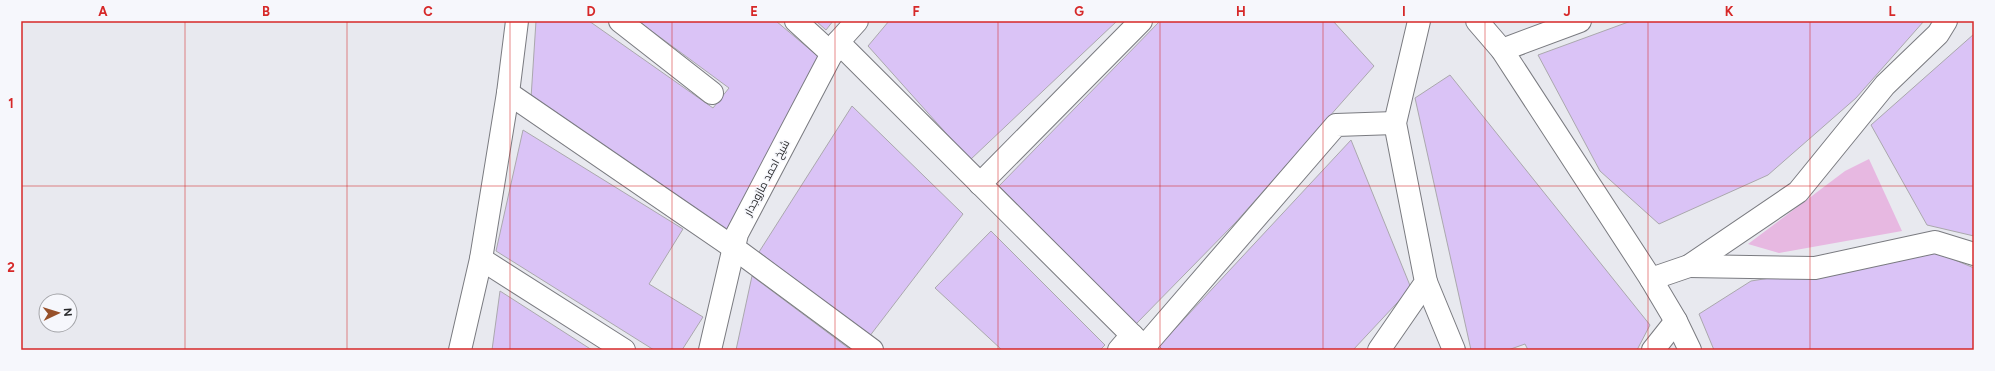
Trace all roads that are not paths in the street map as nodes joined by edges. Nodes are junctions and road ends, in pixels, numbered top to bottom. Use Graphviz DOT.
graph roads {
  1 [pos="517,21"];
  2 [pos="620,21"];
  3 [pos="796,21"];
  4 [pos="857,21"];
  5 [pos="1141,21"];
  6 [pos="1419,21"];
  7 [pos="1477,21"];
  8 [pos="1580,21"];
  9 [pos="1946,21"];
  10 [pos="835,48"];
  11 [pos="1502,50"];
  12 [pos="508,93"];
  13 [pos="712,93"];
  14 [pos="1395,123"];
  15 [pos="980,184"];
  16 [pos="734,248"];
  17 [pos="1974,254"];
  18 [pos="481,259"];
  19 [pos="1690,266"];
  20 [pos="1651,279"];
  21 [pos="1426,282"];
  22 [pos="1676,321"];
  23 [pos="1136,346"];
  24 [pos="460,350"];
  25 [pos="624,350"];
  26 [pos="710,350"];
  27 [pos="872,350"];
  28 [pos="1379,350"];
  29 [pos="1454,350"];
  30 [pos="1653,350"];
  31 [pos="1690,350"];
  1 -- 12 [label="street"];
  2 -- 13 [label="street"];
  3 -- 10 [label="street"];
  4 -- 10 [label="street, شیخ احمد مازوجدار"];
  5 -- 15 [label="street"];
  6 -- 14 [label="street"];
  7 -- 11 [label="street"];
  8 -- 11 [label="street"];
  9 -- 19 [label="street"];
  10 -- 15 [label="street"];
  10 -- 16 [label="street, شیخ احمد مازوجدار"];
  11 -- 20 [label="street"];
  12 -- 16 [label="street"];
  12 -- 18 [label="street"];
  14 -- 21 [label="street"];
  14 -- 23 [label="street"];
  15 -- 23 [label="street"];
  16 -- 26 [label="street, شیخ احمد مازوجدار"];
  16 -- 27 [label="street"];
  17 -- 19 [label="street"];
  18 -- 24 [label="street"];
  18 -- 25 [label="street"];
  19 -- 20 [label="street"];
  20 -- 22 [label="street"];
  21 -- 28 [label="street"];
  21 -- 29 [label="street"];
  22 -- 30 [label="street"];
  22 -- 31 [label="street"];
}
